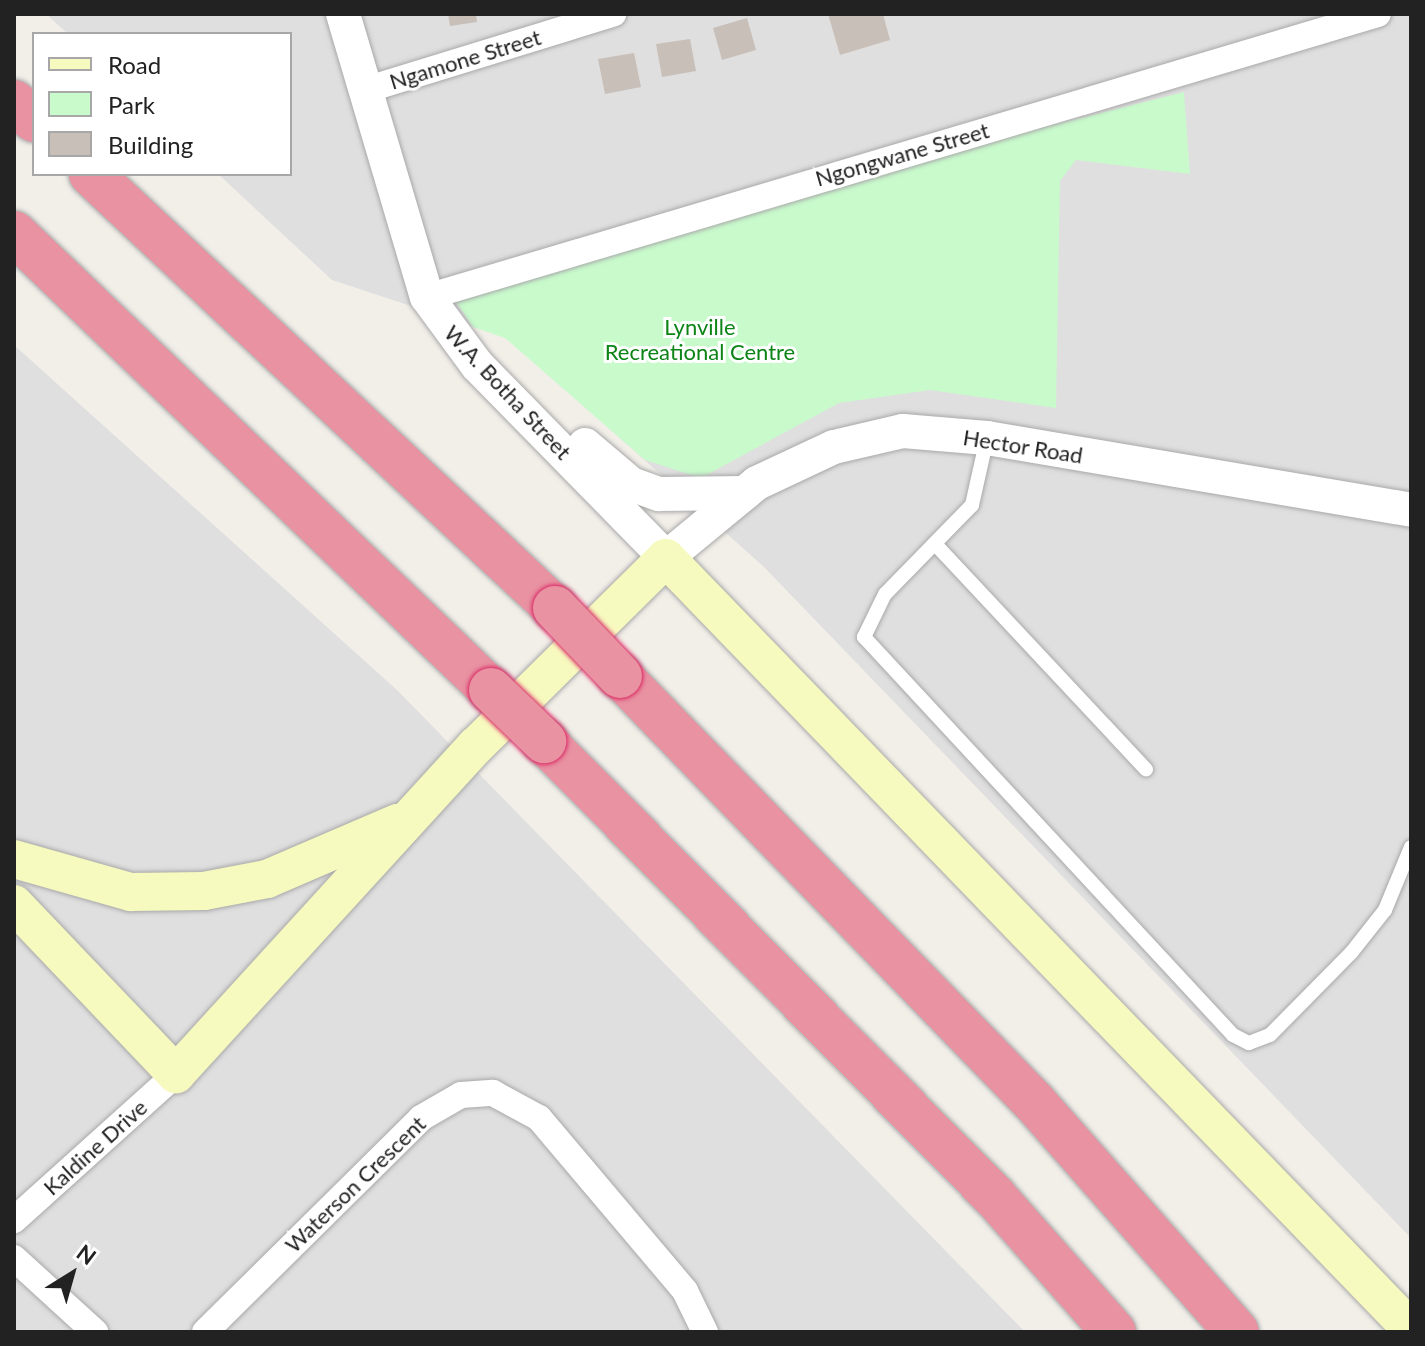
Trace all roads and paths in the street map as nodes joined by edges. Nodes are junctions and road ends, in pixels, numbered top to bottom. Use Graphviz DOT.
graph roads {
  1 [pos="343,14"];
  2 [pos="613,14"];
  3 [pos="1378,14"];
  4 [pos="362,91"];
  5 [pos="14,102"];
  6 [pos="32,118"];
  7 [pos="93,176"];
  8 [pos="14,233"];
  9 [pos="427,297"];
  10 [pos="477,365"];
  11 [pos="987,438"];
  12 [pos="745,493"];
  13 [pos="1411,510"];
  14 [pos="937,546"];
  15 [pos="666,558"];
  16 [pos="1146,769"];
  17 [pos="418,811"];
  18 [pos="1411,847"];
  19 [pos="14,859"];
  20 [pos="14,904"];
  21 [pos="176,1074"];
  22 [pos="14,1220"];
  23 [pos="14,1258"];
  24 [pos="1411,1329"];
  25 [pos="95,1332"];
  26 [pos="205,1332"];
  27 [pos="705,1332"];
  28 [pos="1114,1332"];
  29 [pos="1237,1332"];
  1 -- 4 [label="street, W.A. Botha Street"];
  2 -- 4 [label="street, Ngamone Street"];
  3 -- 9 [label="street, Ngongwane Street"];
  4 -- 9 [label="street, W.A. Botha Street"];
  5 -- 6 [label="highway"];
  7 -- 29 [label="highway, bridge"];
  8 -- 28 [label="highway, bridge"];
  9 -- 10 [label="street, W.A. Botha Street"];
  10 -- 12 [label="street"];
  10 -- 15 [label="street, W.A. Botha Street"];
  11 -- 12 [label="street, Hector Road"];
  11 -- 13 [label="street, Hector Road"];
  11 -- 14 [label="lane"];
  12 -- 15 [label="street, Hector Road"];
  14 -- 16 [label="lane"];
  14 -- 18 [label="lane"];
  15 -- 17 [label="main road"];
  15 -- 24 [label="main road"];
  17 -- 19 [label="main road"];
  17 -- 21 [label="main road"];
  20 -- 21 [label="main road"];
  21 -- 22 [label="street, Kaldine Drive"];
  23 -- 25 [label="street"];
  26 -- 27 [label="street, Waterson Crescent"];
}
